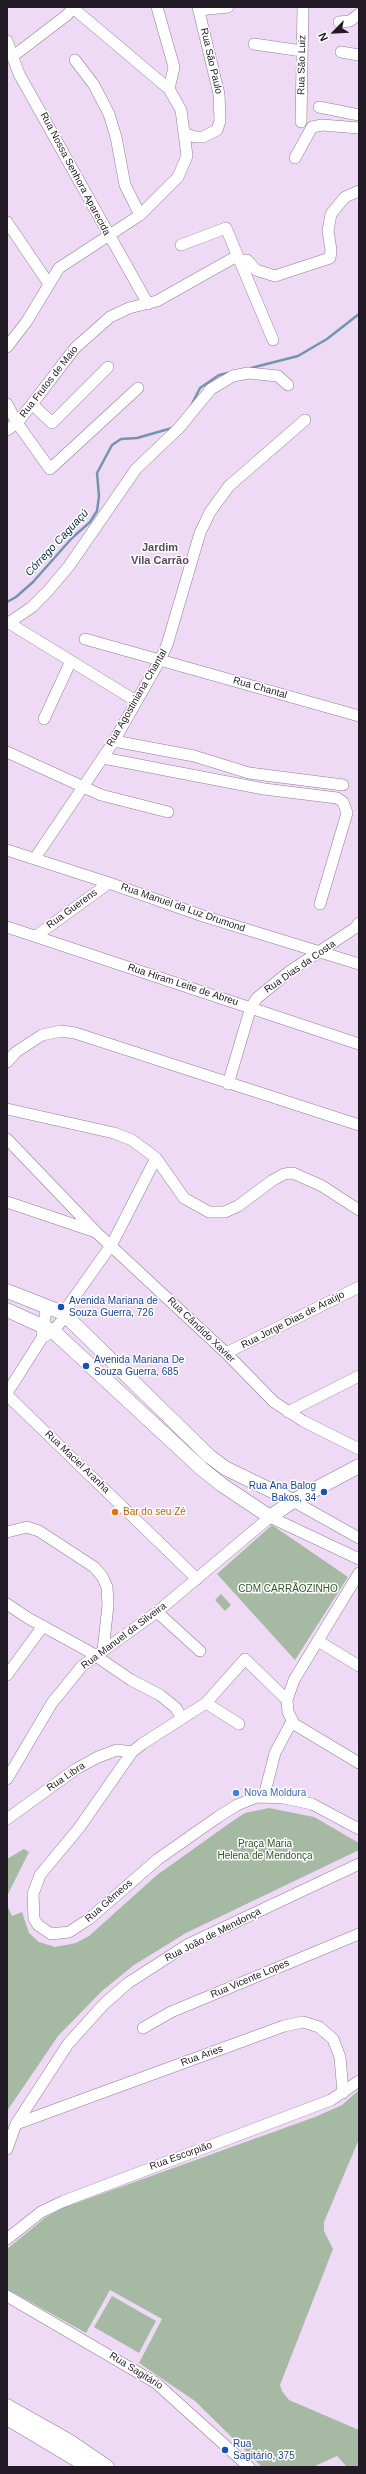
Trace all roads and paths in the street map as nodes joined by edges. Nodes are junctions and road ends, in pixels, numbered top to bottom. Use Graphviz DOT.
graph roads {
  1 [pos="73,7"];
  2 [pos="157,7"];
  3 [pos="228,7"];
  4 [pos="303,7"];
  5 [pos="199,9"];
  6 [pos="359,14"];
  7 [pos="339,22"];
  8 [pos="7,41"];
  9 [pos="254,44"];
  10 [pos="302,51"];
  11 [pos="341,52"];
  12 [pos="359,55"];
  13 [pos="12,57"];
  14 [pos="75,60"];
  15 [pos="169,89"];
  16 [pos="318,107"];
  17 [pos="359,115"];
  18 [pos="301,122"];
  19 [pos="359,128"];
  20 [pos="186,134"];
  21 [pos="295,158"];
  22 [pos="359,191"];
  23 [pos="140,215"];
  24 [pos="7,222"];
  25 [pos="108,235"];
  26 [pos="181,245"];
  27 [pos="239,258"];
  28 [pos="49,284"];
  29 [pos="148,304"];
  30 [pos="273,340"];
  31 [pos="7,347"];
  32 [pos="108,367"];
  33 [pos="288,385"];
  34 [pos="138,388"];
  35 [pos="7,404"];
  36 [pos="32,404"];
  37 [pos="304,420"];
  38 [pos="17,423"];
  39 [pos="7,430"];
  40 [pos="8,624"];
  41 [pos="85,639"];
  42 [pos="160,660"];
  43 [pos="70,663"];
  44 [pos="136,701"];
  45 [pos="359,716"];
  46 [pos="44,719"];
  47 [pos="114,741"];
  48 [pos="7,752"];
  49 [pos="103,758"];
  50 [pos="343,785"];
  51 [pos="83,786"];
  52 [pos="168,812"];
  53 [pos="7,850"];
  54 [pos="35,858"];
  55 [pos="109,882"];
  56 [pos="320,904"];
  57 [pos="358,924"];
  58 [pos="7,927"];
  59 [pos="36,936"];
  60 [pos="322,952"];
  61 [pos="359,964"];
  62 [pos="251,1007"];
  63 [pos="359,1044"];
  64 [pos="7,1062"];
  65 [pos="228,1084"];
  66 [pos="7,1108"];
  67 [pos="359,1125"];
  68 [pos="7,1139"];
  69 [pos="156,1158"];
  70 [pos="7,1202"];
  71 [pos="359,1210"];
  72 [pos="97,1232"];
  73 [pos="112,1244"];
  74 [pos="359,1287"];
  75 [pos="7,1291"];
  76 [pos="47,1306"];
  77 [pos="7,1310"];
  78 [pos="64,1314"];
  79 [pos="46,1331"];
  80 [pos="226,1353"];
  81 [pos="359,1376"];
  82 [pos="7,1394"];
  83 [pos="288,1412"];
  84 [pos="359,1449"];
  85 [pos="359,1466"];
  86 [pos="293,1501"];
  87 [pos="270,1517"];
  88 [pos="7,1532"];
  89 [pos="359,1538"];
  90 [pos="359,1558"];
  91 [pos="359,1573"];
  92 [pos="197,1579"];
  93 [pos="7,1604"];
  94 [pos="157,1612"];
  95 [pos="43,1626"];
  96 [pos="318,1641"];
  97 [pos="200,1651"];
  98 [pos="100,1654"];
  99 [pos="359,1666"];
  100 [pos="7,1675"];
  101 [pos="287,1700"];
  102 [pos="206,1703"];
  103 [pos="181,1717"];
  104 [pos="292,1721"];
  105 [pos="239,1724"];
  106 [pos="132,1752"];
  107 [pos="359,1763"];
  108 [pos="7,1779"];
  109 [pos="264,1796"];
  110 [pos="7,1819"];
  111 [pos="359,1829"];
  112 [pos="359,1864"];
  113 [pos="359,1934"];
  114 [pos="143,2028"];
  115 [pos="359,2081"];
  116 [pos="343,2093"];
  117 [pos="16,2124"];
  118 [pos="7,2149"];
  119 [pos="7,2239"];
  120 [pos="7,2296"];
  121 [pos="7,2406"];
  122 [pos="7,2418"];
  123 [pos="247,2466"];
  124 [pos="89,2467"];
  125 [pos="107,2467"];
  1 -- 13 [label="street"];
  1 -- 15 [label="street"];
  2 -- 15 [label="street"];
  3 -- 5 [label="street"];
  4 -- 10 [label="street, Rua São Luiz"];
  5 -- 20 [label="street, Rua São Paulo"];
  6 -- 7 [label="street"];
  8 -- 13 [label="street, Rua Nossa Senhora Aparecida"];
  9 -- 10 [label="street"];
  10 -- 18 [label="street, Rua São Luiz"];
  11 -- 12 [label="street"];
  13 -- 25 [label="street, Rua Nossa Senhora Aparecida"];
  14 -- 23 [label="street"];
  15 -- 20 [label="street"];
  16 -- 17 [label="street"];
  19 -- 21 [label="street"];
  20 -- 23 [label="street"];
  22 -- 27 [label="street"];
  23 -- 25 [label="street"];
  24 -- 28 [label="street"];
  25 -- 28 [label="street"];
  25 -- 29 [label="street, Rua Nossa Senhora Aparecida"];
  26 -- 27 [label="street"];
  27 -- 29 [label="street, Rua Frutos de Maio"];
  27 -- 30 [label="street"];
  28 -- 31 [label="street"];
  29 -- 36 [label="street, Rua Frutos de Maio"];
  32 -- 36 [label="street"];
  33 -- 40 [label="street"];
  34 -- 38 [label="street"];
  35 -- 38 [label="street"];
  36 -- 38 [label="street, Rua Frutos de Maio"];
  37 -- 42 [label="street, Rua Agostiniana Chantal"];
  38 -- 39 [label="street, Rua Frutos de Maio"];
  40 -- 43 [label="street"];
  41 -- 42 [label="street, Rua Chantal"];
  42 -- 44 [label="street, Rua Agostiniana Chantal"];
  42 -- 45 [label="street, Rua Chantal"];
  43 -- 44 [label="street"];
  43 -- 46 [label="street"];
  44 -- 47 [label="street, Rua Agostiniana Chantal"];
  47 -- 49 [label="street, Rua Agostiniana Chantal"];
  47 -- 50 [label="street"];
  48 -- 51 [label="street"];
  49 -- 51 [label="street, Rua Agostiniana Chantal"];
  49 -- 56 [label="street"];
  51 -- 52 [label="street"];
  51 -- 54 [label="street, Rua Agostiniana Chantal"];
  53 -- 54 [label="street, Rua Manuel da Luz Drumond"];
  54 -- 55 [label="street, Rua Manuel da Luz Drumond"];
  55 -- 59 [label="street, Rua Guerens"];
  55 -- 60 [label="street, Rua Manuel da Luz Drumond"];
  57 -- 60 [label="street, Rua Dias da Costa"];
  58 -- 59 [label="street, Rua Hiram Leite de Abreu"];
  59 -- 62 [label="street, Rua Hiram Leite de Abreu"];
  60 -- 61 [label="street, Rua Manuel da Luz Drumond"];
  60 -- 62 [label="street, Rua Dias da Costa"];
  62 -- 63 [label="street, Rua Hiram Leite de Abreu"];
  62 -- 65 [label="street, Rua Dias da Costa"];
  64 -- 65 [label="street"];
  65 -- 67 [label="street"];
  66 -- 69 [label="street"];
  68 -- 72 [label="street, Rua Cândido Xavier"];
  69 -- 71 [label="street"];
  69 -- 73 [label="street"];
  70 -- 72 [label="street"];
  72 -- 73 [label="street, Rua Cândido Xavier"];
  73 -- 78 [label="street"];
  73 -- 80 [label="street, Rua Cândido Xavier"];
  74 -- 80 [label="street, Rua Jorge Dias de Araújo"];
  75 -- 76 [label="main road"];
  76 -- 78 [label="main road"];
  76 -- 79 [label="street"];
  77 -- 79 [label="main road"];
  78 -- 79 [label="street"];
  78 -- 86 [label="main road"];
  79 -- 82 [label="street"];
  79 -- 87 [label="main road"];
  80 -- 83 [label="street, Rua Cândido Xavier"];
  81 -- 83 [label="street"];
  82 -- 92 [label="street, Rua Maciel Aranha"];
  83 -- 84 [label="street, Rua Cândido Xavier"];
  85 -- 86 [label="main road"];
  86 -- 87 [label="main road"];
  86 -- 89 [label="street"];
  87 -- 90 [label="street"];
  87 -- 92 [label="street, Rua Manuel da Silveira"];
  88 -- 98 [label="street"];
  91 -- 96 [label="street"];
  92 -- 94 [label="street, Rua Manuel da Silveira"];
  93 -- 95 [label="street"];
  94 -- 97 [label="street"];
  94 -- 98 [label="street, Rua Manuel da Silveira"];
  95 -- 98 [label="street"];
  95 -- 100 [label="street"];
  96 -- 99 [label="street"];
  96 -- 101 [label="street"];
  98 -- 103 [label="street"];
  98 -- 108 [label="street, Rua Manuel da Silveira"];
  101 -- 102 [label="street"];
  101 -- 104 [label="street"];
  102 -- 103 [label="street"];
  102 -- 105 [label="street"];
  103 -- 106 [label="street"];
  104 -- 107 [label="street"];
  104 -- 109 [label="street"];
  106 -- 109 [label="street, Rua Gêmeos"];
  106 -- 110 [label="street, Rua Libra"];
  109 -- 111 [label="street, Rua Gêmeos"];
  112 -- 117 [label="street, Rua João de Mendonça"];
  113 -- 114 [label="street, Rua Vicente Lopes"];
  115 -- 116 [label="street, Rua Escorpião"];
  116 -- 117 [label="street, Rua Aries"];
  116 -- 119 [label="street, Rua Escorpião"];
  117 -- 118 [label="street, Rua João de Mendonça"];
  120 -- 123 [label="street, Rua Sagitário"];
  121 -- 125 [label="main road"];
  122 -- 124 [label="main road"];
}
